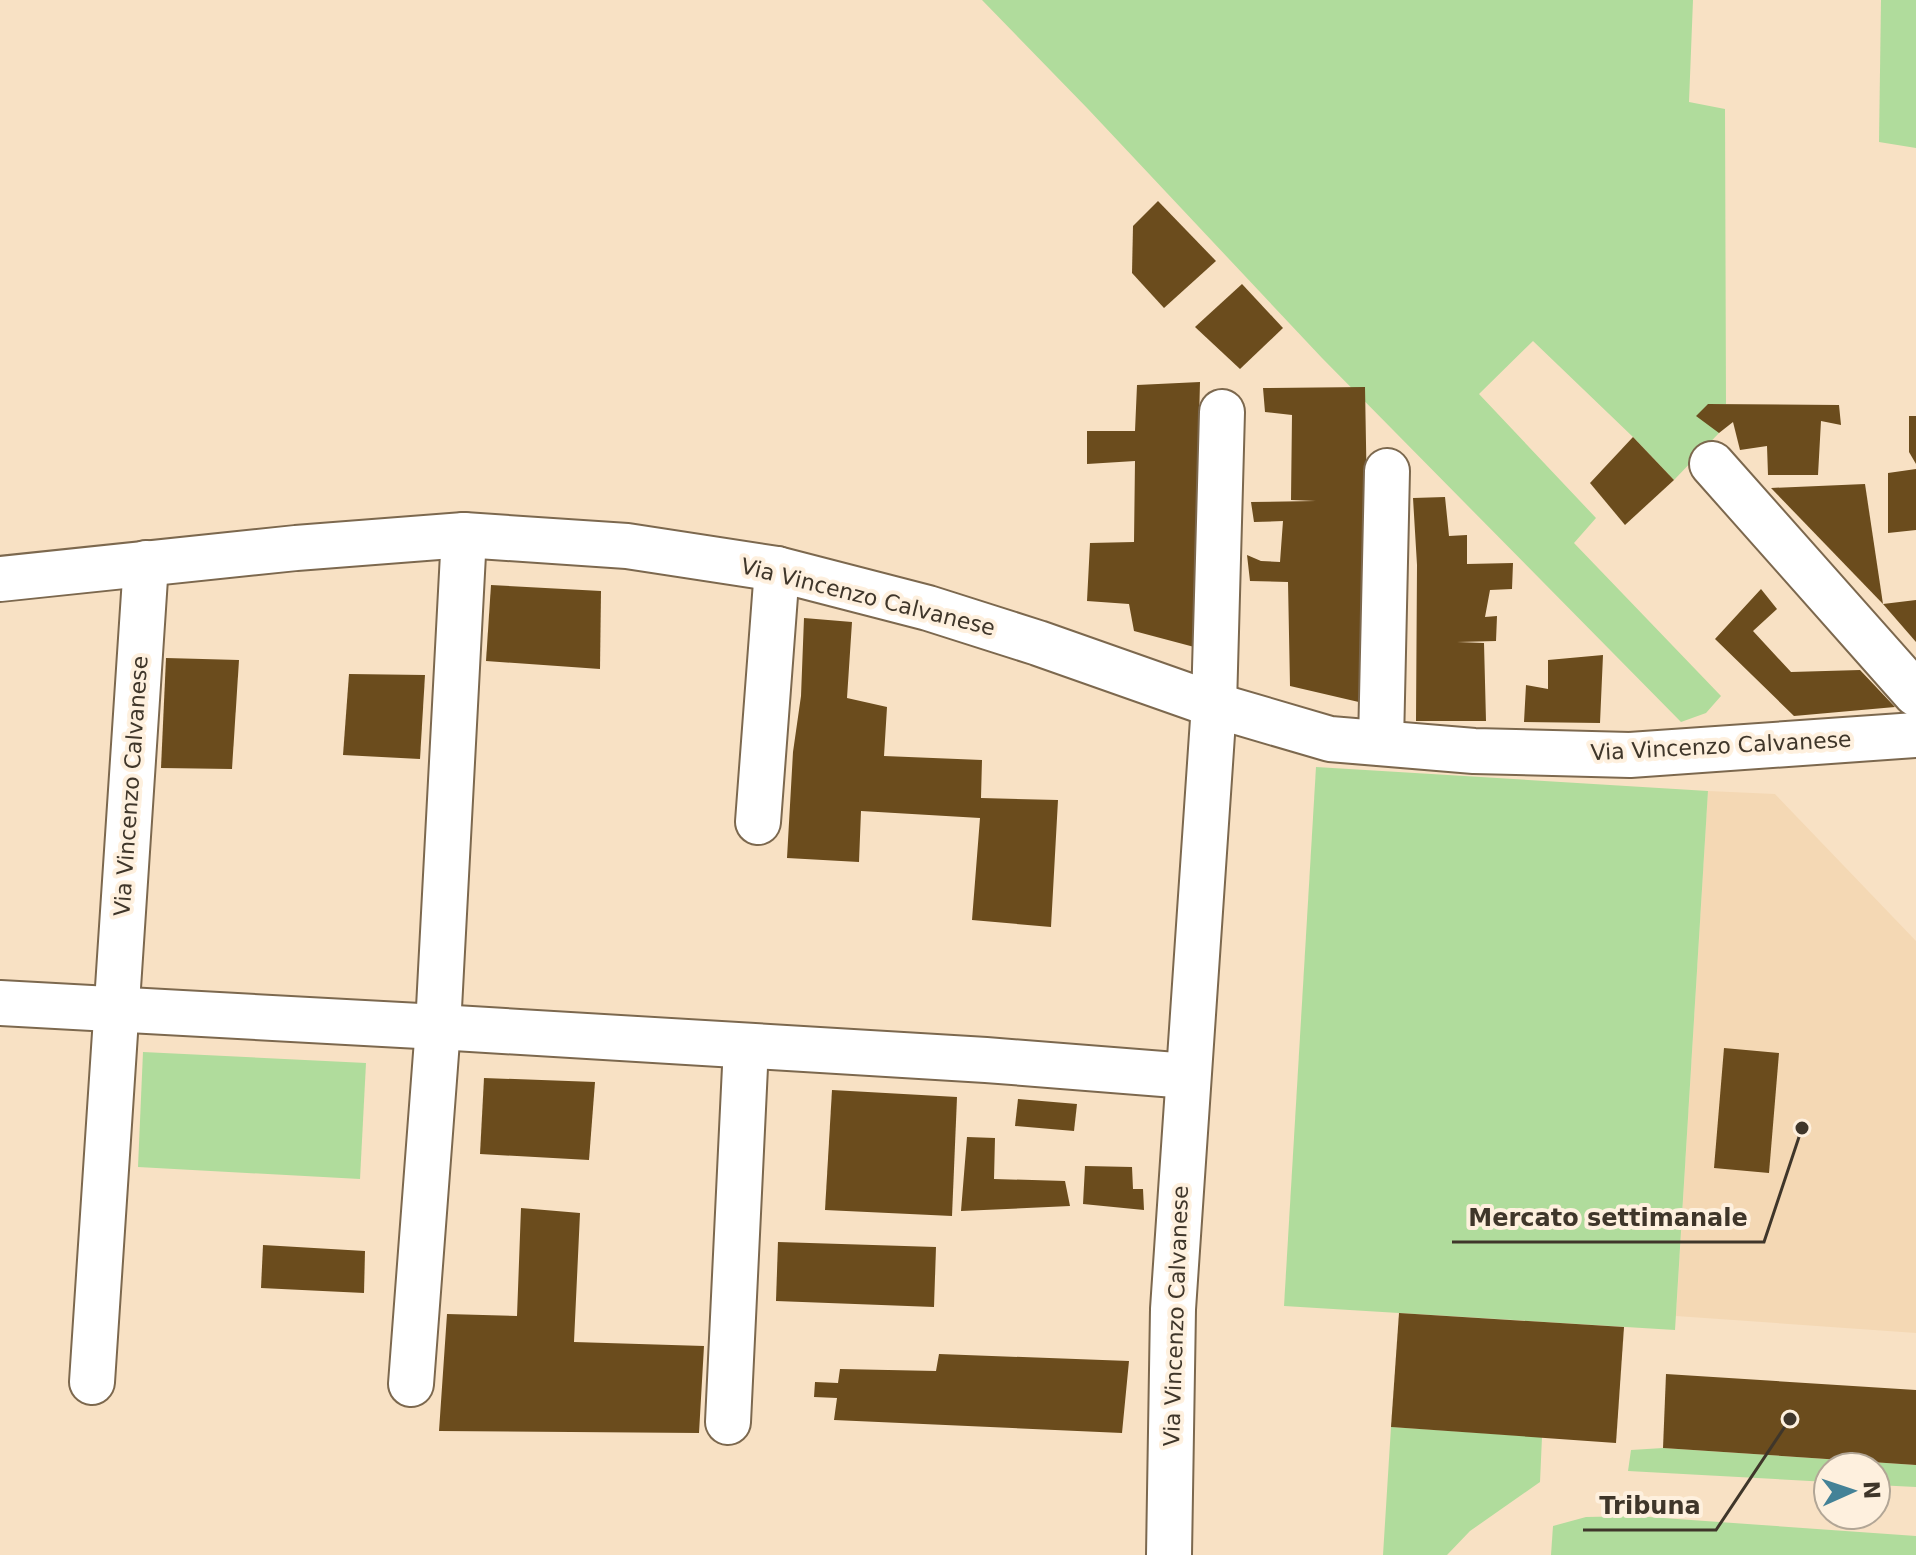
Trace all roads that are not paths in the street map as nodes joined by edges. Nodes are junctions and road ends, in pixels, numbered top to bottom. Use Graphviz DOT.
graph roads {
  1 [pos="1222,412"];
  2 [pos="1712,464"];
  3 [pos="1387,471"];
  4 [pos="464,535"];
  5 [pos="146,563"];
  6 [pos="777,569"];
  7 [pos="0,579"];
  8 [pos="1916,694"];
  9 [pos="1214,705"];
  10 [pos="1916,735"];
  11 [pos="1381,743"];
  12 [pos="758,822"];
  13 [pos="0,1003"];
  14 [pos="116,1009"];
  15 [pos="438,1027"];
  16 [pos="746,1046"];
  17 [pos="1188,1076"];
  18 [pos="92,1382"];
  19 [pos="411,1384"];
  20 [pos="728,1422"];
  21 [pos="1169,1555"];
  1 -- 9 [label="street, Via Vincenzo Calvanese"];
  2 -- 8 [label="street"];
  3 -- 11 [label="street"];
  4 -- 5 [label="street, Via Vincenzo Calvanese"];
  4 -- 6 [label="street, Via Vincenzo Calvanese"];
  4 -- 15 [label="street"];
  5 -- 7 [label="street, Via Vincenzo Calvanese"];
  5 -- 14 [label="street, Via Vincenzo Calvanese"];
  6 -- 9 [label="street, Via Vincenzo Calvanese"];
  6 -- 12 [label="street"];
  9 -- 11 [label="street, Via Vincenzo Calvanese"];
  9 -- 17 [label="street, Via Vincenzo Calvanese"];
  10 -- 11 [label="street, Via Vincenzo Calvanese"];
  13 -- 14 [label="street"];
  14 -- 15 [label="street"];
  14 -- 18 [label="street, Via Vincenzo Calvanese"];
  15 -- 16 [label="street"];
  15 -- 19 [label="street"];
  16 -- 17 [label="street"];
  16 -- 20 [label="street"];
  17 -- 21 [label="street, Via Vincenzo Calvanese"];
}
